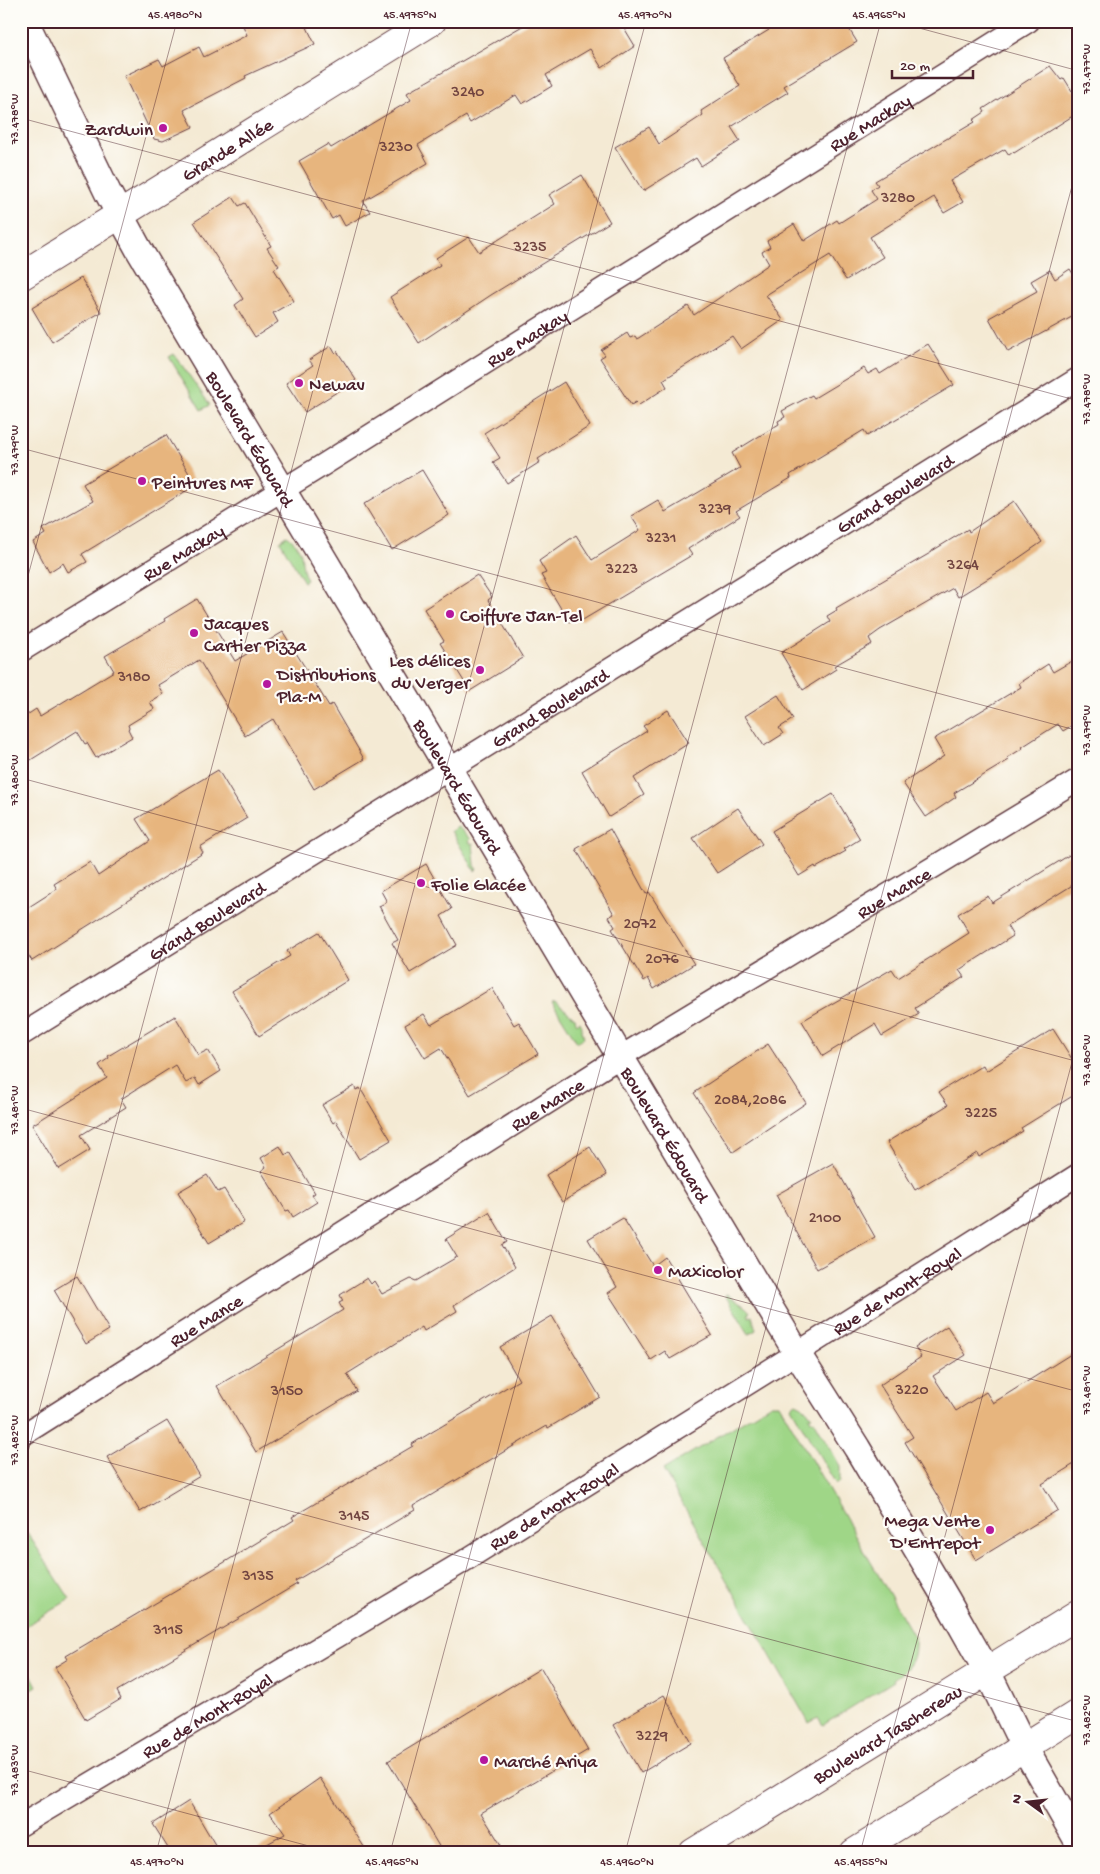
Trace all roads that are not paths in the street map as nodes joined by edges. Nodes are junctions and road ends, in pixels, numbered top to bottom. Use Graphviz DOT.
graph roads {
  1 [pos="25,21"];
  2 [pos="1029,21"];
  3 [pos="417,26"];
  4 [pos="120,214"];
  5 [pos="21,276"];
  6 [pos="1079,378"];
  7 [pos="282,490"];
  8 [pos="21,651"];
  9 [pos="449,769"];
  10 [pos="1079,778"];
  11 [pos="21,1035"];
  12 [pos="620,1057"];
  13 [pos="1079,1174"];
  14 [pos="797,1353"];
  15 [pos="21,1436"];
  16 [pos="1079,1614"];
  17 [pos="987,1671"];
  18 [pos="1079,1713"];
  19 [pos="1024,1747"];
  20 [pos="21,1825"];
  21 [pos="1079,1843"];
  22 [pos="694,1853"];
  23 [pos="854,1853"];
  1 -- 4 [label="street, Boulevard Édouard"];
  2 -- 7 [label="street, Rue Mackay"];
  3 -- 4 [label="main road, Grande Allée"];
  4 -- 5 [label="main road, Grande Allée"];
  4 -- 7 [label="street, Boulevard Édouard"];
  6 -- 9 [label="street, Grand Boulevard"];
  7 -- 8 [label="street, Rue Mackay"];
  7 -- 9 [label="street, Boulevard Édouard"];
  9 -- 11 [label="street, Grand Boulevard"];
  9 -- 12 [label="street, Boulevard Édouard"];
  10 -- 12 [label="street, Rue Mance"];
  12 -- 14 [label="street, Boulevard Édouard"];
  12 -- 15 [label="street, Rue Mance"];
  13 -- 14 [label="street, Rue de Mont-Royal"];
  14 -- 17 [label="street, Boulevard Édouard"];
  14 -- 20 [label="street, Rue de Mont-Royal"];
  16 -- 17 [label="main road, Boulevard Taschereau"];
  17 -- 19 [label="street, Boulevard Édouard"];
  17 -- 22 [label="main road, Boulevard Taschereau"];
  18 -- 19 [label="main road"];
  19 -- 21 [label="street, Boulevard Édouard"];
  19 -- 23 [label="main road"];
}
